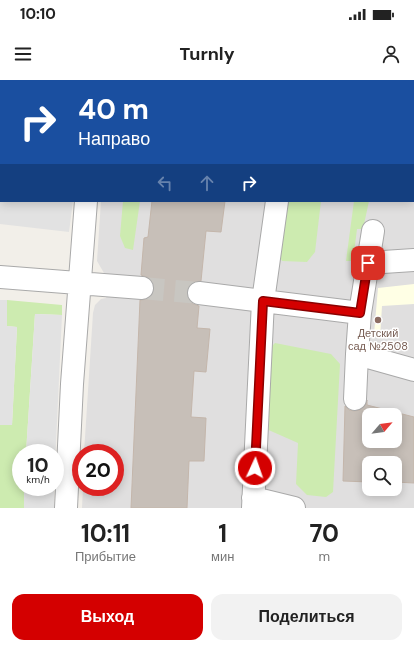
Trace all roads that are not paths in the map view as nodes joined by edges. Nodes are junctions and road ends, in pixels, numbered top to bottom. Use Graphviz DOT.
graph roads {
  1 [pos="86,202"];
  2 [pos="277,202"];
  3 [pos="373,231"];
  4 [pos="414,260"];
  5 [pos="368,263"];
  6 [pos="0,277"];
  7 [pos="80,282"];
  8 [pos="142,288"];
  9 [pos="200,293"];
  10 [pos="263,301"];
  11 [pos="360,313"];
  12 [pos="357,354"];
  13 [pos="414,370"];
  14 [pos="356,399"];
  15 [pos="253,503"];
  16 [pos="66,508"];
  17 [pos="294,508"];
  1 -- 7 [label="lane"];
  2 -- 10 [label="lane"];
  3 -- 5 [label="lane"];
  4 -- 5 [label="lane"];
  5 -- 11 [label="lane"];
  6 -- 7 [label="lane"];
  7 -- 8 [label="lane"];
  7 -- 16 [label="lane"];
  9 -- 10 [label="lane"];
  10 -- 11 [label="lane"];
  10 -- 15 [label="lane"];
  11 -- 12 [label="lane"];
  12 -- 13 [label="lane"];
  12 -- 14 [label="lane"];
  15 -- 17 [label="lane"];
}
